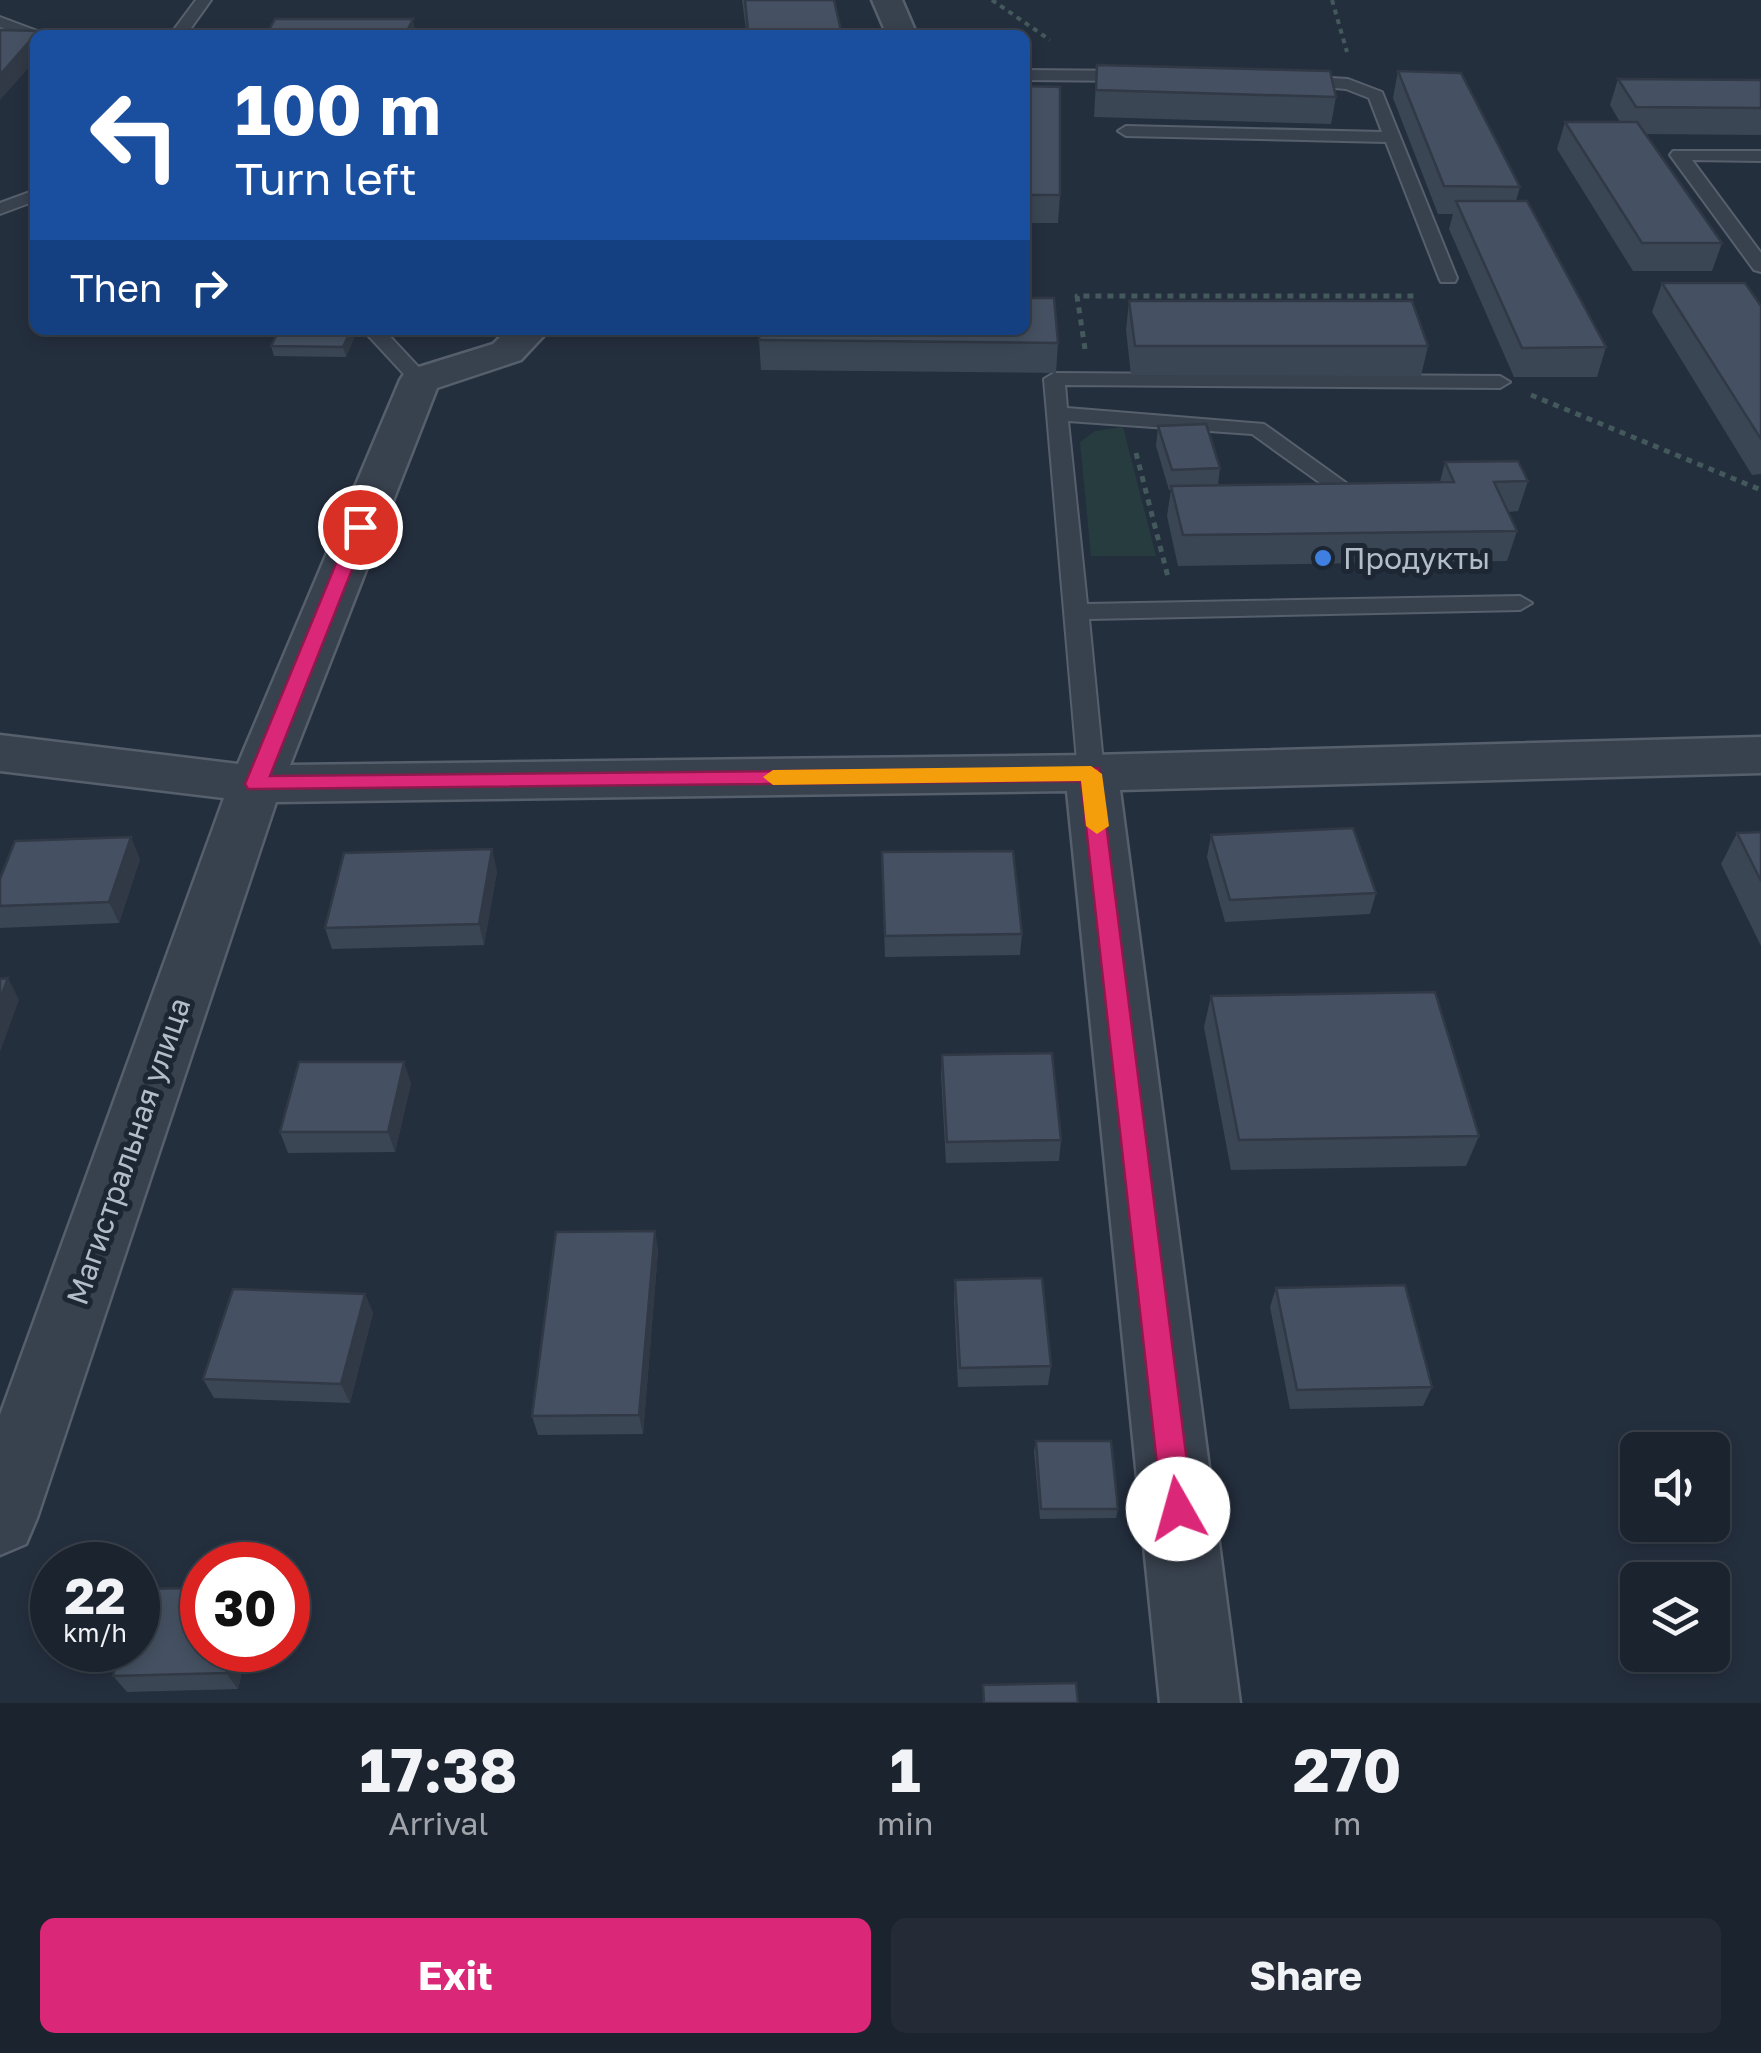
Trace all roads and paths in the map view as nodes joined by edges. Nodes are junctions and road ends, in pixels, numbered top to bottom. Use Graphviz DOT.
graph roads {
  1 [pos="204,0"];
  2 [pos="887,0"];
  3 [pos="992,0"];
  4 [pos="1332,0"];
  5 [pos="0,22"];
  6 [pos="182,30"];
  7 [pos="900,30"];
  8 [pos="30,33"];
  9 [pos="1053,42"];
  10 [pos="1350,64"];
  11 [pos="1030,75"];
  12 [pos="1156,76"];
  13 [pos="1276,80"];
  14 [pos="1126,130"];
  15 [pos="1394,136"];
  16 [pos="1761,156"];
  17 [pos="30,197"];
  18 [pos="0,208"];
  19 [pos="1761,266"];
  20 [pos="1448,278"];
  21 [pos="1432,296"];
  22 [pos="378,335"];
  23 [pos="524,335"];
  24 [pos="1089,379"];
  25 [pos="420,380"];
  26 [pos="1500,382"];
  27 [pos="1058,414"];
  28 [pos="1126,416"];
  29 [pos="1338,485"];
  30 [pos="1761,490"];
  31 [pos="1520,603"];
  32 [pos="1177,610"];
  33 [pos="1076,612"];
  34 [pos="0,753"];
  35 [pos="1761,756"];
  36 [pos="1091,774"];
  37 [pos="256,784"];
  38 [pos="0,1518"];
  39 [pos="1200,1703"];
  1 -- 6 [label="lane"];
  2 -- 7 [label="street"];
  3 -- 9 [label="path"];
  4 -- 10 [label="path"];
  5 -- 8 [label="lane"];
  11 -- 12 [label="lane"];
  13 -- 15 [label="lane"];
  14 -- 15 [label="lane"];
  15 -- 20 [label="lane"];
  16 -- 19 [label="lane"];
  17 -- 18 [label="lane"];
  21 -- 24 [label="path"];
  22 -- 25 [label="lane"];
  23 -- 25 [label="street"];
  24 -- 26 [label="lane"];
  24 -- 27 [label="lane"];
  25 -- 37 [label="street, Магистральная улица"];
  26 -- 30 [label="path"];
  27 -- 28 [label="lane"];
  27 -- 33 [label="lane"];
  28 -- 29 [label="lane"];
  28 -- 32 [label="path"];
  31 -- 32 [label="lane"];
  32 -- 33 [label="lane"];
  33 -- 36 [label="lane"];
  34 -- 37 [label="street"];
  35 -- 36 [label="street"];
  36 -- 37 [label="street"];
  36 -- 39 [label="street"];
  37 -- 38 [label="street, Магистральная улица"];
}
